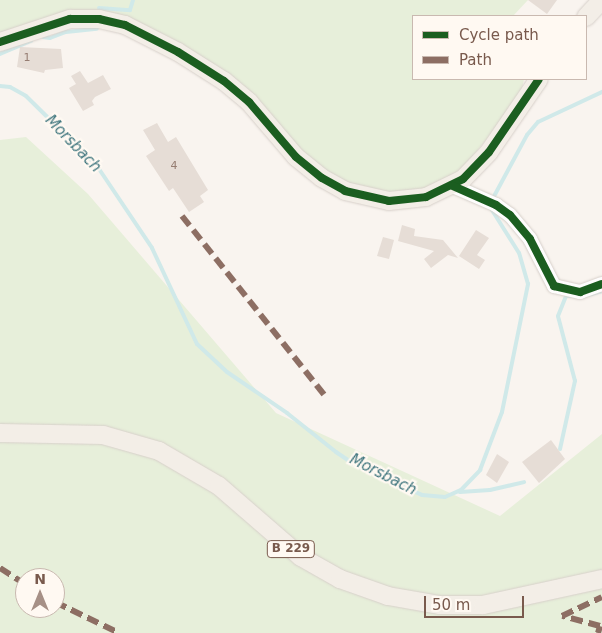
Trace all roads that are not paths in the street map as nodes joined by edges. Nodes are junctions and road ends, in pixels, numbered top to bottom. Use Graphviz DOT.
graph roads {
  1 [pos="602,0"];
  2 [pos="587,16"];
  3 [pos="0,42"];
  4 [pos="538,80"];
  5 [pos="453,186"];
  6 [pos="602,284"];
  7 [pos="0,433"];
  8 [pos="602,579"];
  1 -- 2 [label="main road"];
  3 -- 5 [label="main road"];
  4 -- 5 [label="main road"];
  5 -- 6 [label="street"];
  7 -- 8 [label="main road, B 229"];
}
